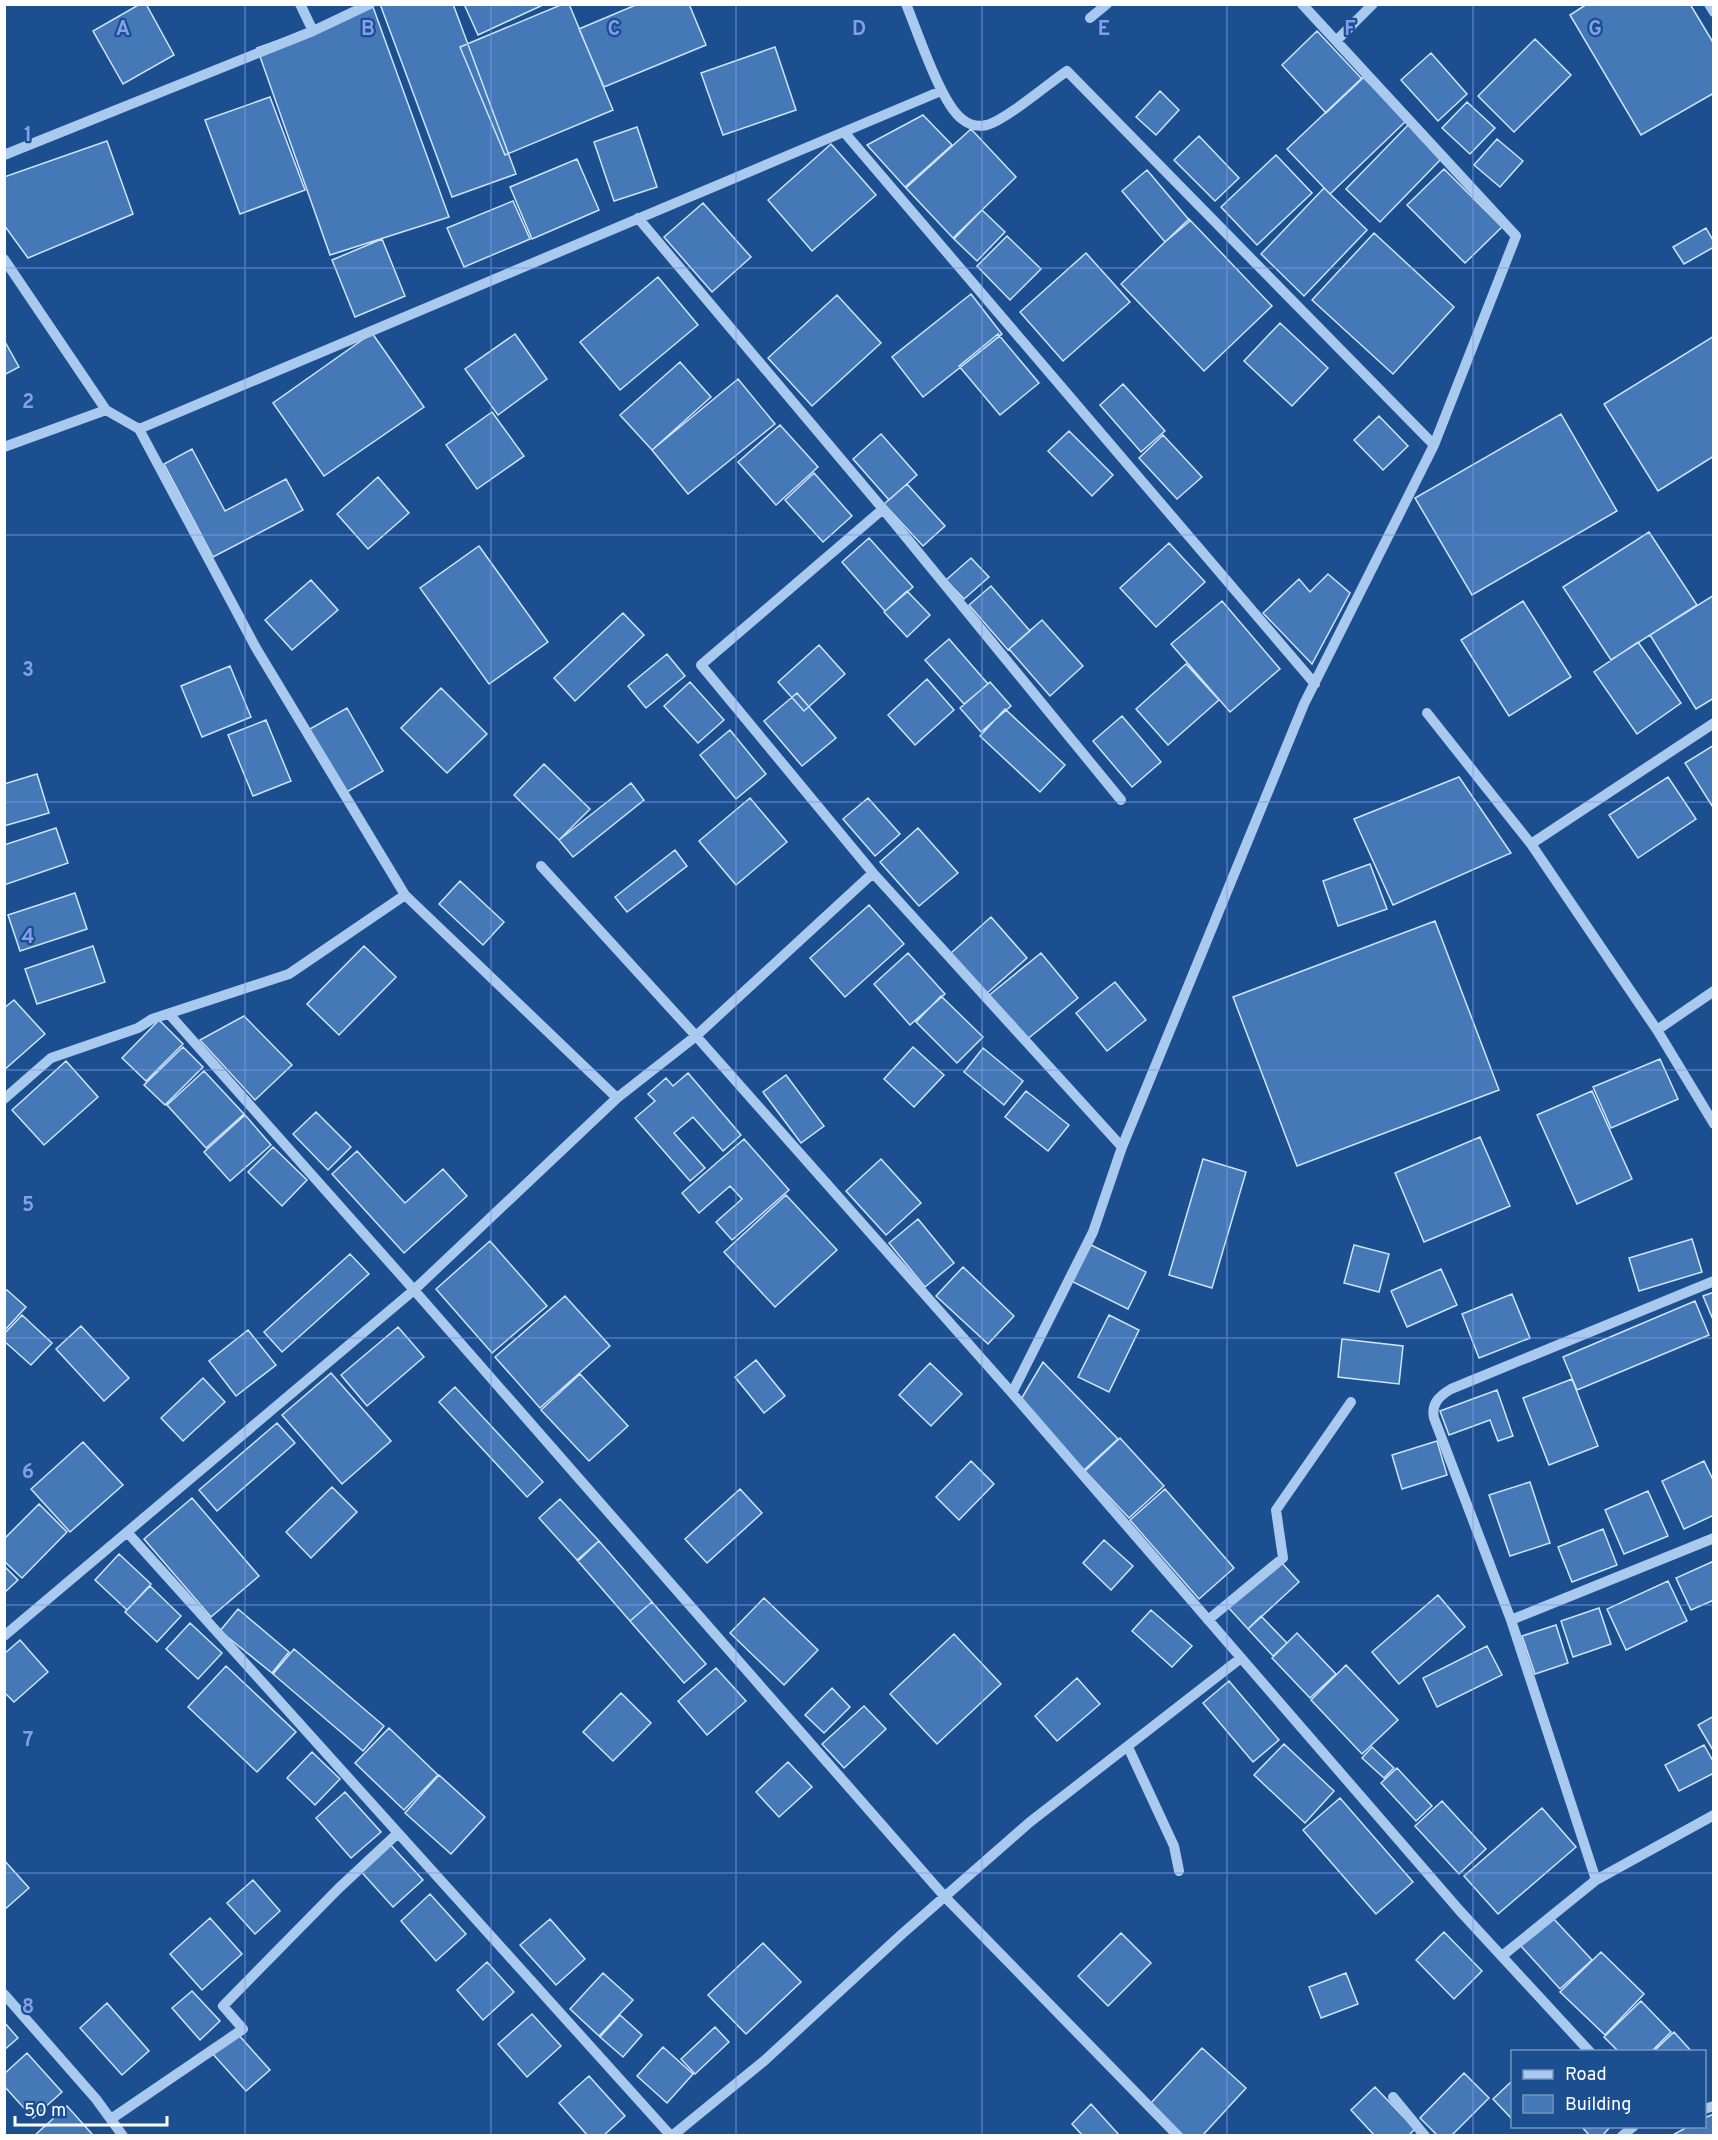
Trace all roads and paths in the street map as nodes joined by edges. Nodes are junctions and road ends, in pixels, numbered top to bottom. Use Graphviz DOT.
graph roads {
  1 [pos="300,4"];
  2 [pos="370,4"];
  3 [pos="906,4"];
  4 [pos="1107,4"];
  5 [pos="1302,4"];
  6 [pos="1372,4"];
  7 [pos="1090,18"];
  8 [pos="313,31"];
  9 [pos="1336,41"];
  10 [pos="941,91"];
  11 [pos="844,132"];
  12 [pos="4,155"];
  13 [pos="638,218"];
  14 [pos="4,259"];
  15 [pos="106,410"];
  16 [pos="139,429"];
  17 [pos="1434,445"];
  18 [pos="4,447"];
  19 [pos="883,509"];
  20 [pos="1314,684"];
  21 [pos="1426,713"];
  22 [pos="1713,723"];
  23 [pos="1121,800"];
  24 [pos="1530,844"];
  25 [pos="541,866"];
  26 [pos="873,873"];
  27 [pos="405,895"];
  28 [pos="1713,991"];
  29 [pos="170,1014"];
  30 [pos="1657,1030"];
  31 [pos="696,1036"];
  32 [pos="617,1098"];
  33 [pos="4,1099"];
  34 [pos="1713,1124"];
  35 [pos="1122,1148"];
  36 [pos="1713,1281"];
  37 [pos="414,1290"];
  38 [pos="1012,1394"];
  39 [pos="1351,1402"];
  40 [pos="127,1532"];
  41 [pos="1713,1538"];
  42 [pos="1208,1620"];
  43 [pos="1510,1620"];
  44 [pos="4,1636"];
  45 [pos="1241,1658"];
  46 [pos="1128,1747"];
  47 [pos="1713,1815"];
  48 [pos="398,1833"];
  49 [pos="1179,1871"];
  50 [pos="1596,1880"];
  51 [pos="945,1897"];
  52 [pos="1502,1956"];
  53 [pos="4,1994"];
  54 [pos="1588,2050"];
  55 [pos="1393,2097"];
  56 [pos="111,2119"];
  57 [pos="123,2136"];
  58 [pos="671,2136"];
  59 [pos="1178,2136"];
  60 [pos="1425,2136"];
  1 -- 8 [label="street"];
  2 -- 8 [label="street"];
  3 -- 10 [label="street"];
  4 -- 7 [label="street"];
  5 -- 9 [label="street"];
  6 -- 9 [label="street"];
  8 -- 12 [label="street"];
  9 -- 17 [label="street"];
  10 -- 11 [label="street"];
  10 -- 17 [label="street"];
  11 -- 13 [label="street"];
  11 -- 20 [label="street"];
  13 -- 16 [label="street"];
  13 -- 19 [label="street"];
  14 -- 15 [label="street"];
  15 -- 16 [label="street"];
  15 -- 18 [label="street"];
  16 -- 27 [label="street"];
  17 -- 20 [label="street"];
  19 -- 23 [label="street"];
  19 -- 26 [label="street"];
  20 -- 35 [label="street"];
  21 -- 24 [label="street"];
  22 -- 24 [label="street"];
  24 -- 30 [label="street"];
  25 -- 31 [label="street"];
  26 -- 31 [label="street"];
  26 -- 35 [label="street"];
  27 -- 29 [label="street"];
  27 -- 32 [label="street"];
  28 -- 30 [label="street"];
  29 -- 33 [label="street"];
  29 -- 37 [label="street"];
  30 -- 34 [label="street"];
  31 -- 32 [label="street"];
  31 -- 38 [label="street"];
  32 -- 37 [label="street"];
  35 -- 38 [label="street"];
  36 -- 43 [label="street"];
  37 -- 40 [label="street"];
  37 -- 51 [label="street"];
  38 -- 42 [label="street"];
  39 -- 42 [label="street"];
  40 -- 44 [label="street"];
  40 -- 48 [label="street"];
  41 -- 43 [label="street"];
  42 -- 45 [label="street"];
  43 -- 50 [label="street"];
  45 -- 46 [label="street"];
  45 -- 52 [label="street"];
  46 -- 49 [label="street"];
  46 -- 51 [label="street"];
  47 -- 50 [label="street"];
  48 -- 56 [label="street"];
  48 -- 58 [label="street"];
  50 -- 52 [label="street"];
  51 -- 58 [label="street"];
  51 -- 59 [label="street"];
  52 -- 54 [label="street"];
  53 -- 56 [label="street"];
  55 -- 60 [label="street"];
  56 -- 57 [label="street"];
}
